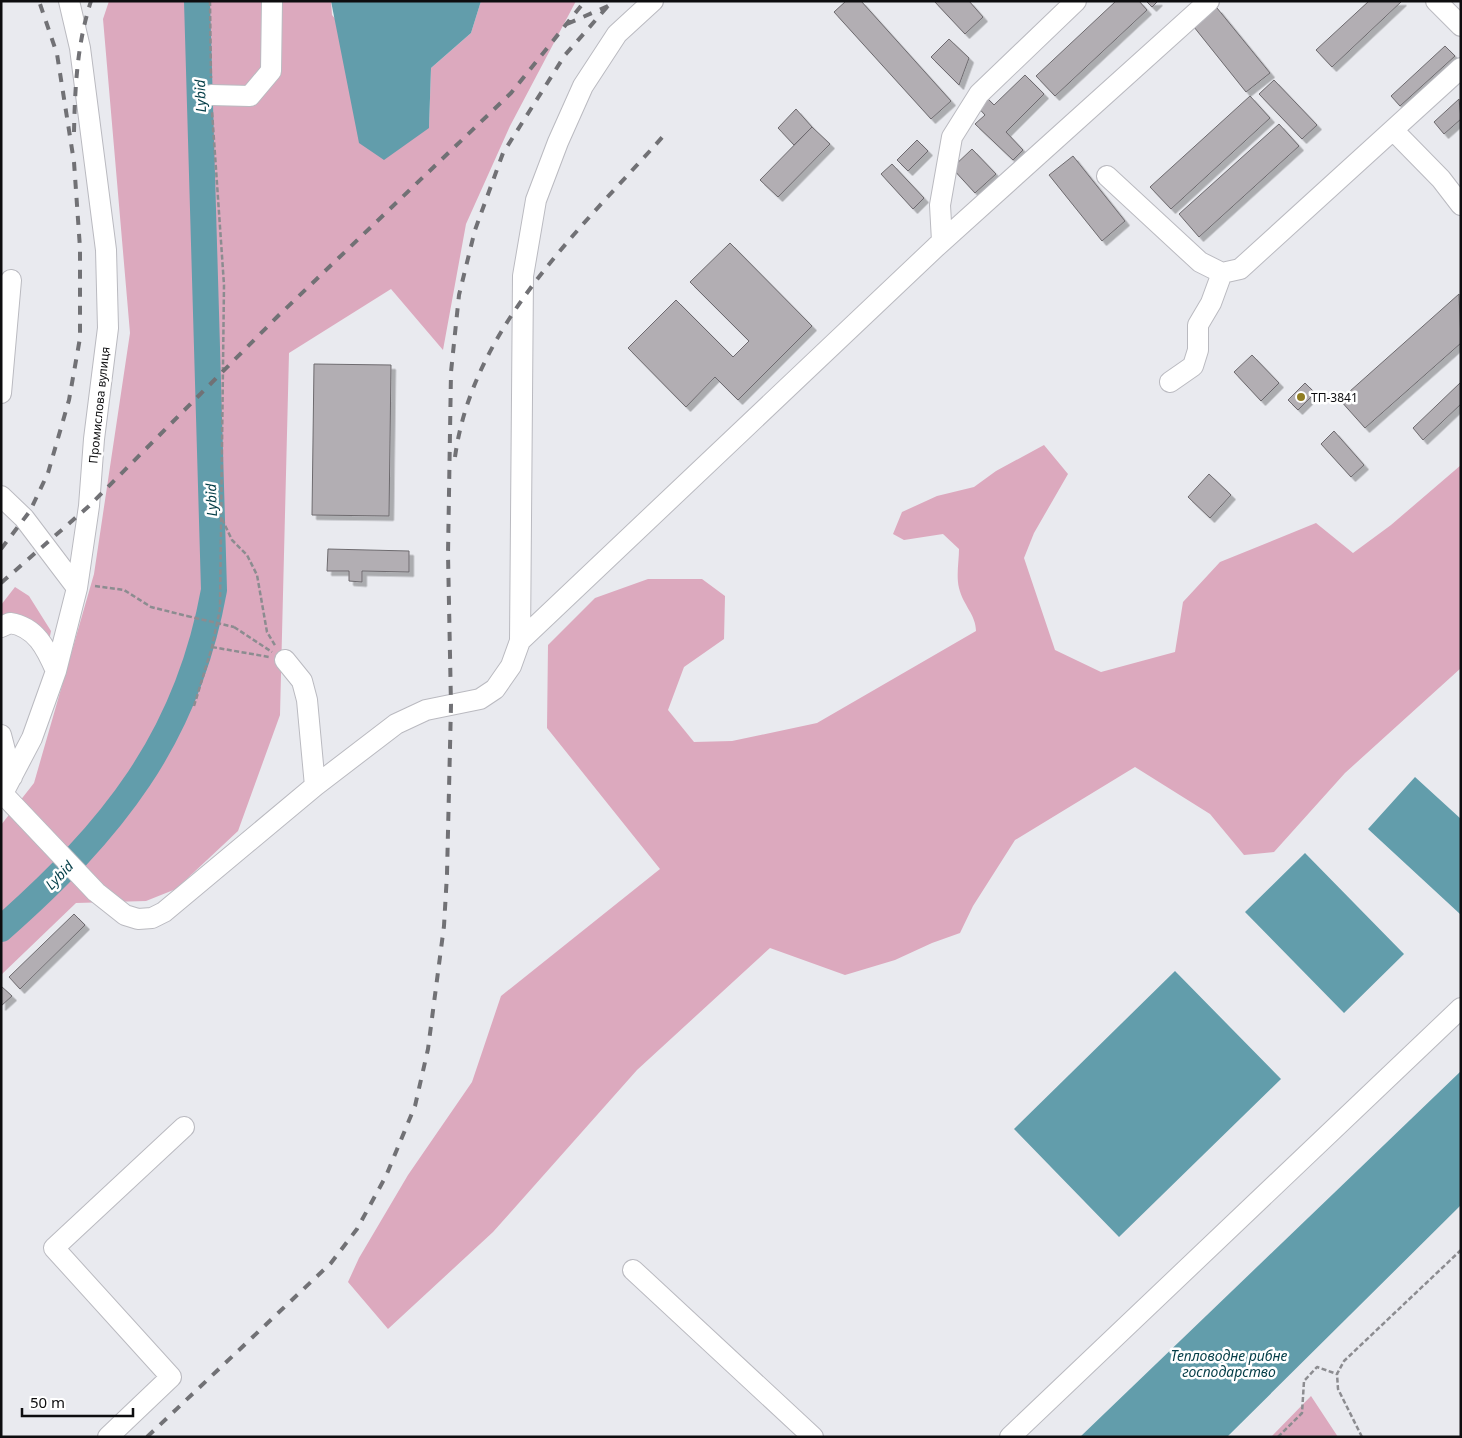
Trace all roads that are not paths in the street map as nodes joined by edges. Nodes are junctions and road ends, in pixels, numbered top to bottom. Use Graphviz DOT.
graph roads {
  1 [pos="69,1"];
  2 [pos="272,1"];
  3 [pos="653,1"];
  4 [pos="1076,1"];
  5 [pos="1209,1"];
  6 [pos="1436,1"];
  7 [pos="1461,26"];
  8 [pos="1461,68"];
  9 [pos="211,95"];
  10 [pos="1393,130"];
  11 [pos="1107,176"];
  12 [pos="1461,205"];
  13 [pos="942,241"];
  14 [pos="1222,273"];
  15 [pos="11,280"];
  16 [pos="1170,382"];
  17 [pos="1,393"];
  18 [pos="1,496"];
  19 [pos="77,585"];
  20 [pos="1,627"];
  21 [pos="520,641"];
  22 [pos="285,660"];
  23 [pos="56,671"];
  24 [pos="1,735"];
  25 [pos="315,786"];
  26 [pos="6,789"];
  27 [pos="1461,1008"];
  28 [pos="184,1127"];
  29 [pos="633,1270"];
  30 [pos="108,1437"];
  31 [pos="813,1437"];
  32 [pos="1010,1437"];
  1 -- 19 [label="street, Промислова вулиця"];
  2 -- 9 [label="street"];
  3 -- 21 [label="street"];
  4 -- 13 [label="street"];
  5 -- 13 [label="street"];
  6 -- 7 [label="street"];
  8 -- 10 [label="street"];
  10 -- 12 [label="street"];
  10 -- 14 [label="street"];
  11 -- 14 [label="street"];
  13 -- 21 [label="street"];
  14 -- 16 [label="street"];
  15 -- 17 [label="street"];
  18 -- 19 [label="street"];
  19 -- 23 [label="street, Промислова вулиця"];
  20 -- 23 [label="street"];
  21 -- 25 [label="street"];
  22 -- 25 [label="street"];
  23 -- 26 [label="street, Промислова вулиця"];
  24 -- 26 [label="street"];
  25 -- 26 [label="street"];
  27 -- 32 [label="street"];
  28 -- 30 [label="street"];
  29 -- 31 [label="street"];
}
